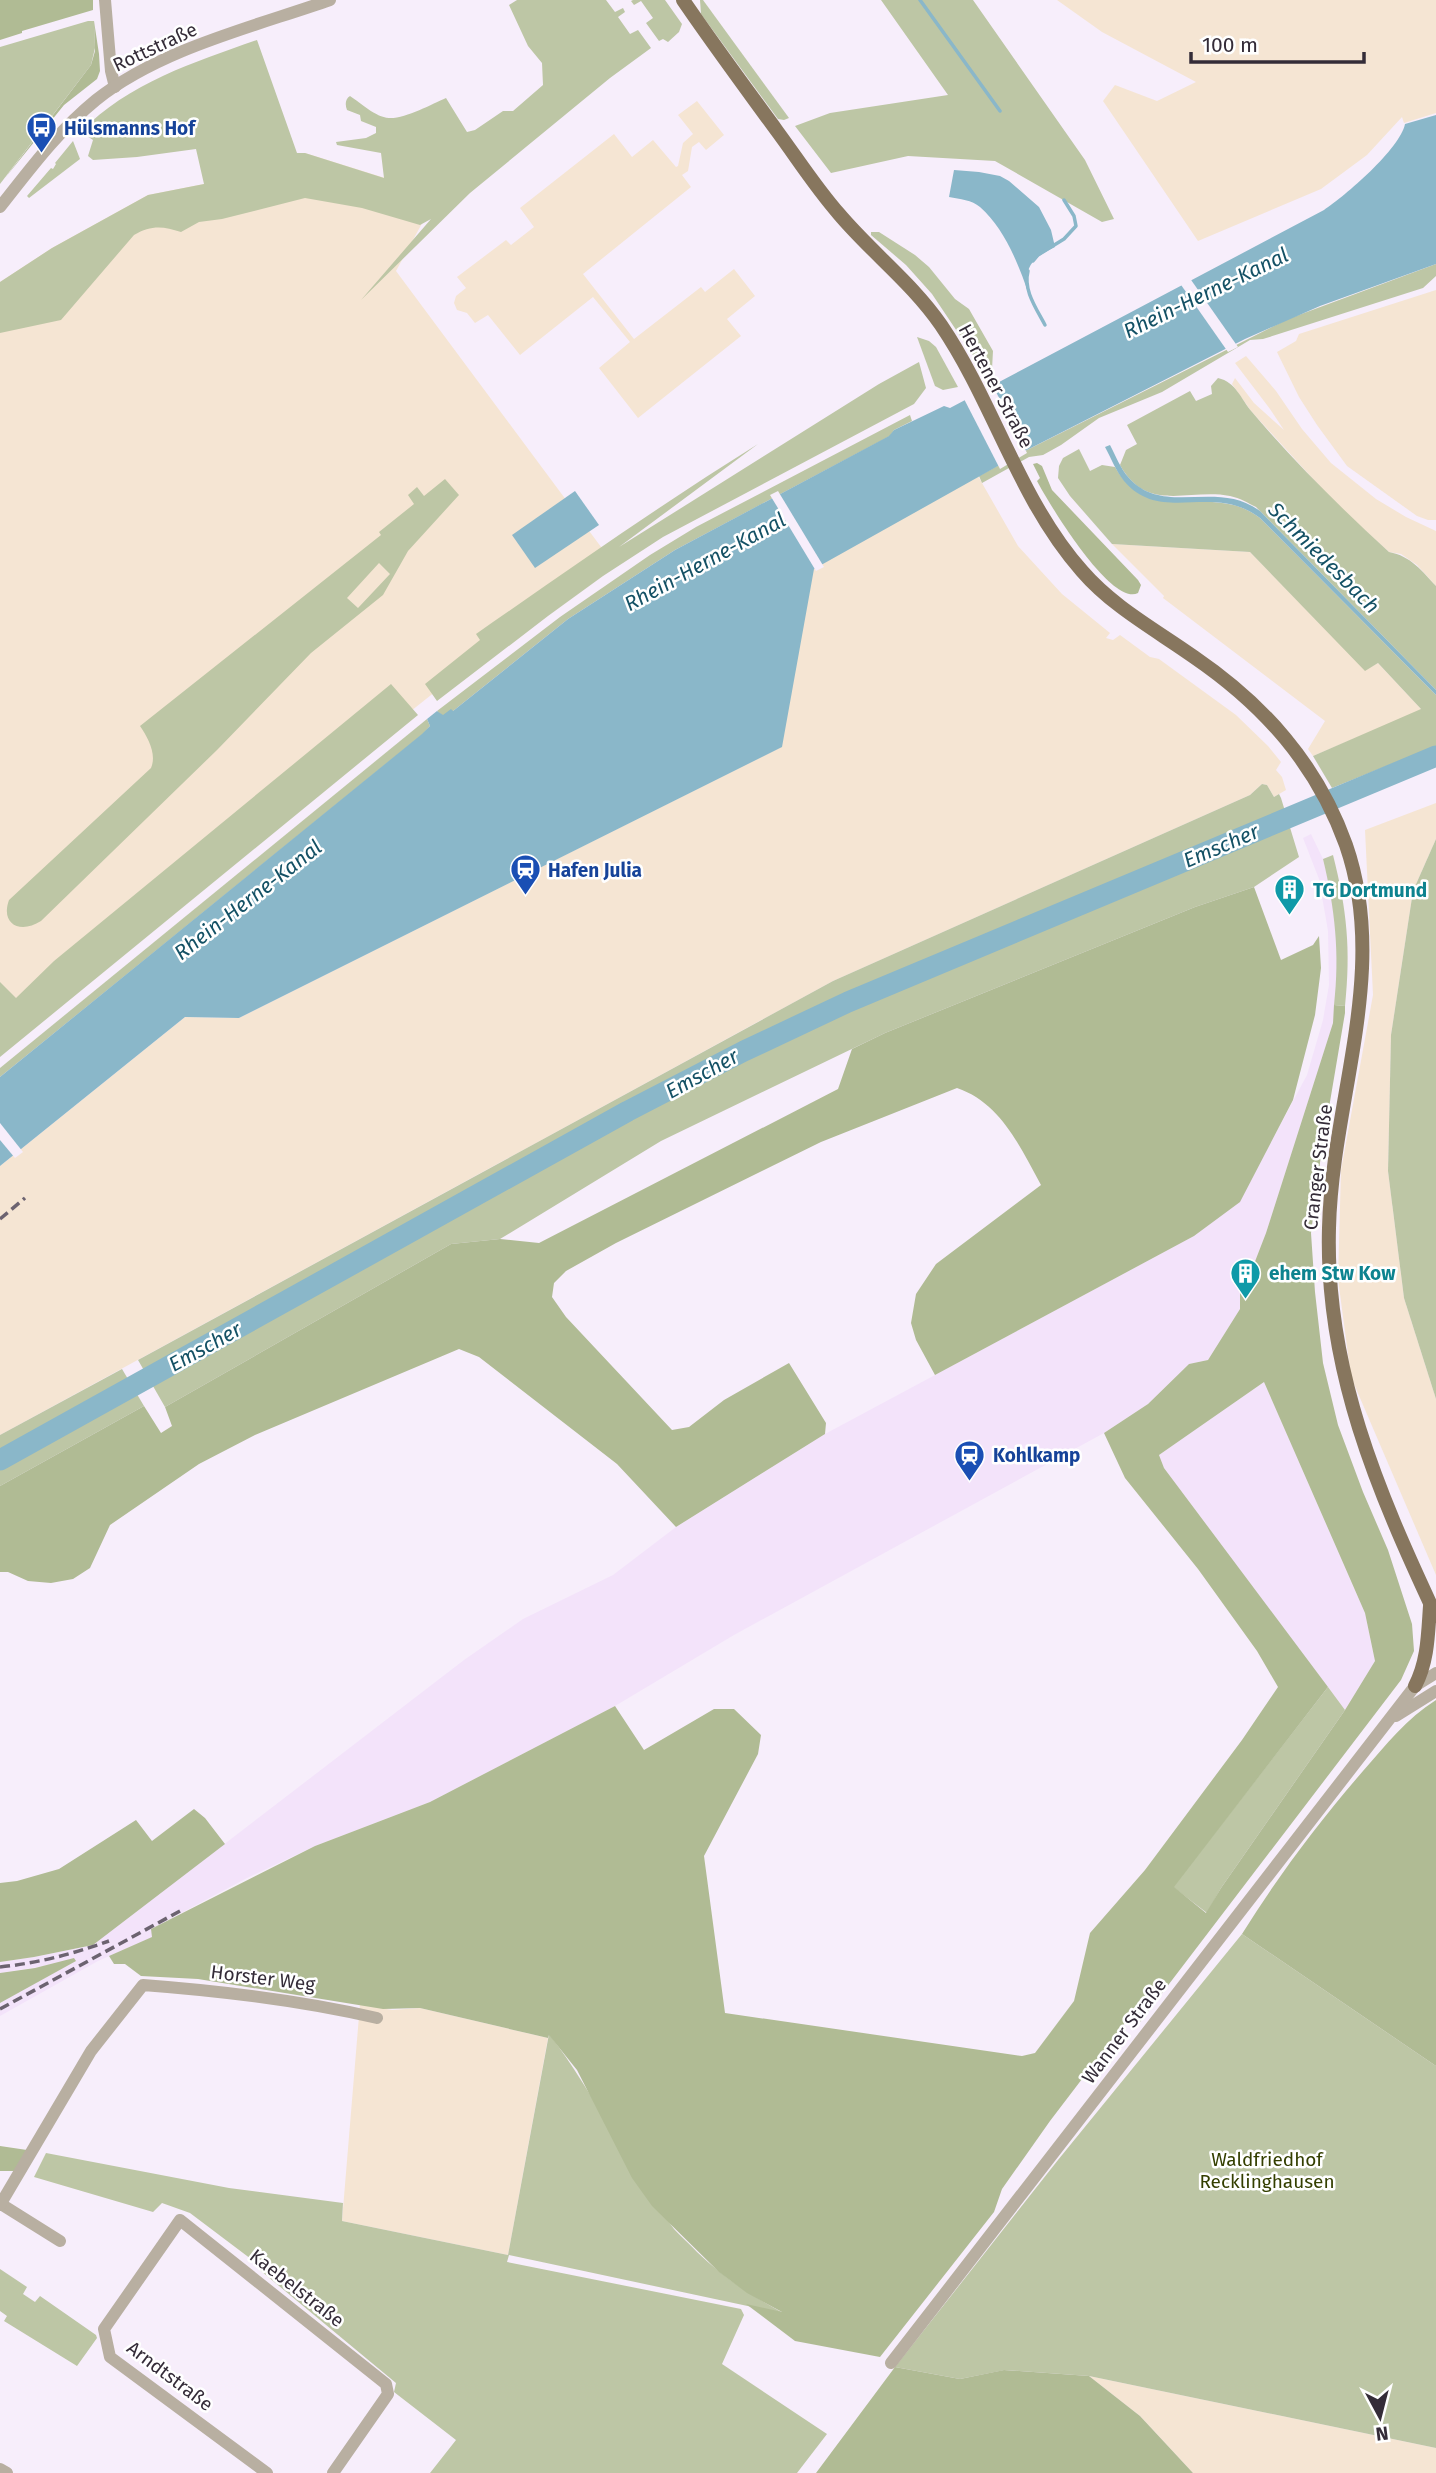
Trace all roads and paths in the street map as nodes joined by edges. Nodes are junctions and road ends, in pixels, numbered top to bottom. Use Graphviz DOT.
graph roads {
  1 [pos="106,0"];
  2 [pos="330,0"];
  3 [pos="682,0"];
  4 [pos="116,86"];
  5 [pos="0,207"];
  6 [pos="1303,759"];
  7 [pos="1433,1611"];
  8 [pos="1436,1673"];
  9 [pos="1415,1686"];
  10 [pos="1436,1691"];
  11 [pos="1387,1722"];
  12 [pos="377,2018"];
  13 [pos="0,2205"];
  14 [pos="180,2220"];
  15 [pos="60,2241"];
  16 [pos="891,2363"];
  17 [pos="0,2469"];
  18 [pos="6,2473"];
  19 [pos="267,2473"];
  20 [pos="333,2473"];
  1 -- 4 [label="street"];
  2 -- 4 [label="street, Rottstraße"];
  3 -- 6 [label="main road, Hertener Straße"];
  4 -- 5 [label="street, Rottstraße"];
  6 -- 7 [label="main road, Cranger Straße"];
  7 -- 9 [label="main road"];
  8 -- 9 [label="street, Wanner Straße"];
  9 -- 11 [label="street, Wanner Straße"];
  10 -- 11 [label="street, Wanner Straße"];
  11 -- 16 [label="street, Wanner Straße"];
  12 -- 13 [label="street, Horster Weg"];
  13 -- 15 [label="street"];
  14 -- 19 [label="street, Arndtstraße"];
  14 -- 20 [label="street, Kaebelstraße"];
  17 -- 18 [label="street"];
}
